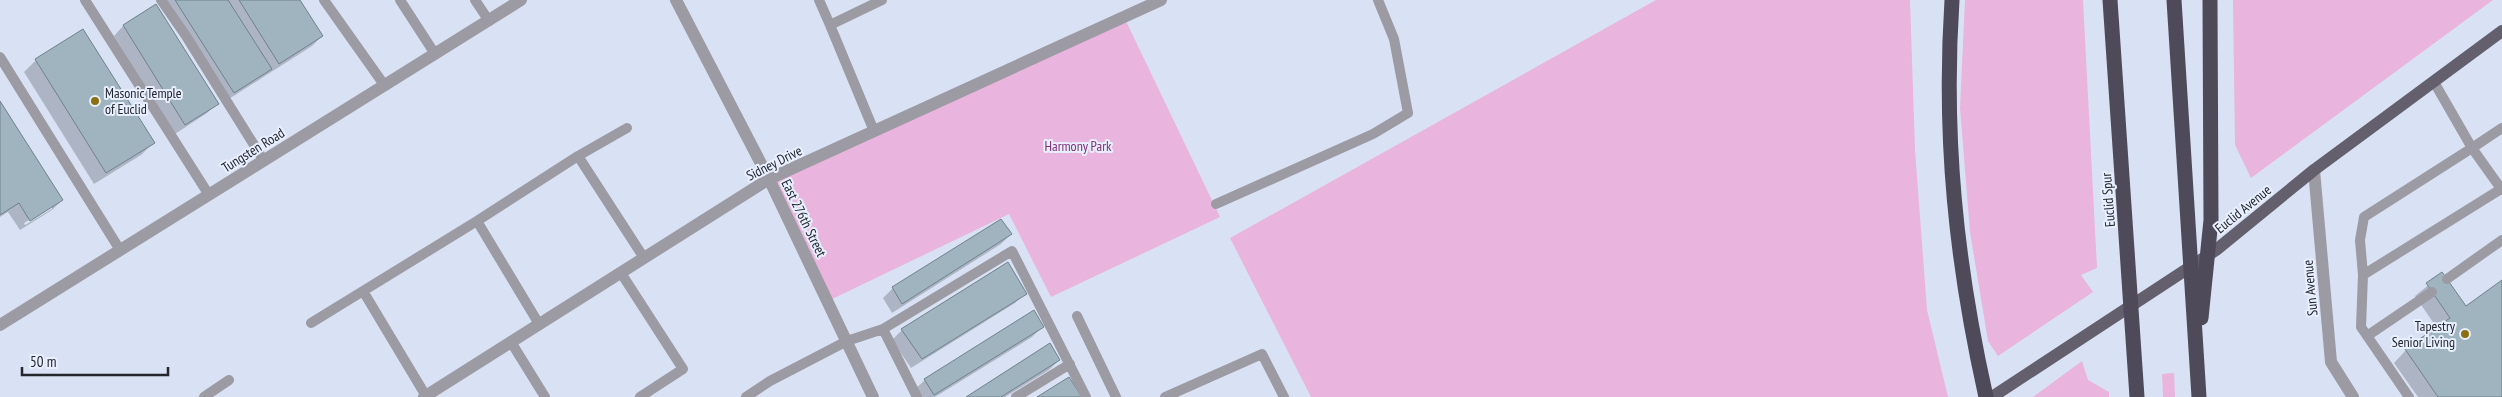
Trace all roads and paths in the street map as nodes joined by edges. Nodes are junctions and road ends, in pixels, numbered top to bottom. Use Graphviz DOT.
graph roads {
  1 [pos="85,0"];
  2 [pos="161,0"];
  3 [pos="324,0"];
  4 [pos="400,0"];
  5 [pos="475,0"];
  6 [pos="521,0"];
  7 [pos="676,0"];
  8 [pos="819,0"];
  9 [pos="882,0"];
  10 [pos="1161,0"];
  11 [pos="1378,0"];
  12 [pos="1952,0"];
  13 [pos="2110,0"];
  14 [pos="2174,0"];
  15 [pos="2210,0"];
  16 [pos="488,21"];
  17 [pos="830,24"];
  18 [pos="2502,31"];
  19 [pos="435,54"];
  20 [pos="0,57"];
  21 [pos="2434,82"];
  22 [pos="385,86"];
  23 [pos="627,128"];
  24 [pos="2502,128"];
  25 [pos="874,132"];
  26 [pos="2472,148"];
  27 [pos="578,156"];
  28 [pos="264,161"];
  29 [pos="2314,170"];
  30 [pos="769,179"];
  31 [pos="2502,190"];
  32 [pos="209,195"];
  33 [pos="1216,204"];
  34 [pos="477,221"];
  35 [pos="2502,240"];
  36 [pos="120,250"];
  37 [pos="644,258"];
  38 [pos="621,273"];
  39 [pos="2363,275"];
  40 [pos="2447,279"];
  41 [pos="363,291"];
  42 [pos="2432,292"];
  43 [pos="1077,316"];
  44 [pos="311,323"];
  45 [pos="539,324"];
  46 [pos="0,325"];
  47 [pos="883,329"];
  48 [pos="2367,336"];
  49 [pos="847,341"];
  50 [pos="510,342"];
  51 [pos="2197,363"];
  52 [pos="1070,364"];
  53 [pos="229,380"];
  54 [pos="425,396"];
  55 [pos="204,397"];
  56 [pos="545,397"];
  57 [pos="640,397"];
  58 [pos="746,397"];
  59 [pos="873,397"];
  60 [pos="917,397"];
  61 [pos="1016,397"];
  62 [pos="1086,397"];
  63 [pos="1116,397"];
  64 [pos="1165,397"];
  65 [pos="1284,397"];
  66 [pos="1986,397"];
  67 [pos="1992,397"];
  68 [pos="2137,397"];
  69 [pos="2200,397"];
  70 [pos="2353,397"];
  71 [pos="2409,397"];
  1 -- 32 [label="lane"];
  2 -- 28 [label="lane"];
  3 -- 22 [label="lane"];
  4 -- 19 [label="lane"];
  5 -- 16 [label="lane"];
  6 -- 16 [label="street, Tungsten Road"];
  7 -- 30 [label="street, East 276th Street"];
  8 -- 17 [label="lane"];
  9 -- 17 [label="lane"];
  10 -- 25 [label="street, Sidney Drive"];
  11 -- 33 [label="lane"];
  12 -- 66 [label="highway"];
  13 -- 68 [label="highway, Euclid Spur"];
  14 -- 51 [label="highway"];
  15 -- 51 [label="highway"];
  16 -- 19 [label="street, Tungsten Road"];
  17 -- 25 [label="lane"];
  18 -- 21 [label="main road, Euclid Avenue"];
  19 -- 22 [label="street, Tungsten Road"];
  20 -- 36 [label="lane"];
  21 -- 26 [label="lane"];
  21 -- 29 [label="main road, Euclid Avenue"];
  22 -- 28 [label="street, Tungsten Road"];
  23 -- 27 [label="lane"];
  24 -- 26 [label="lane"];
  25 -- 30 [label="street, Sidney Drive"];
  26 -- 31 [label="lane"];
  26 -- 39 [label="lane"];
  27 -- 34 [label="lane"];
  27 -- 37 [label="lane"];
  28 -- 32 [label="street, Tungsten Road"];
  29 -- 67 [label="main road, Euclid Avenue"];
  29 -- 70 [label="street, Sun Avenue"];
  30 -- 37 [label="street, Sidney Drive"];
  30 -- 49 [label="street, East 276th Street"];
  31 -- 39 [label="lane"];
  32 -- 36 [label="street, Tungsten Road"];
  34 -- 41 [label="lane"];
  34 -- 45 [label="lane"];
  35 -- 40 [label="lane"];
  36 -- 46 [label="street, Tungsten Road"];
  37 -- 38 [label="street, Sidney Drive"];
  38 -- 45 [label="street, Sidney Drive"];
  38 -- 57 [label="lane"];
  39 -- 48 [label="lane"];
  41 -- 44 [label="lane"];
  41 -- 54 [label="lane"];
  42 -- 48 [label="lane"];
  43 -- 63 [label="lane"];
  45 -- 50 [label="street, Sidney Drive"];
  47 -- 49 [label="lane"];
  47 -- 52 [label="lane"];
  47 -- 60 [label="lane"];
  48 -- 71 [label="lane"];
  49 -- 58 [label="lane"];
  49 -- 59 [label="street, East 276th Street"];
  50 -- 54 [label="street, Sidney Drive"];
  50 -- 56 [label="lane"];
  51 -- 69 [label="highway"];
  52 -- 61 [label="lane"];
  52 -- 62 [label="lane"];
  53 -- 55 [label="lane"];
  64 -- 65 [label="lane"];
}
